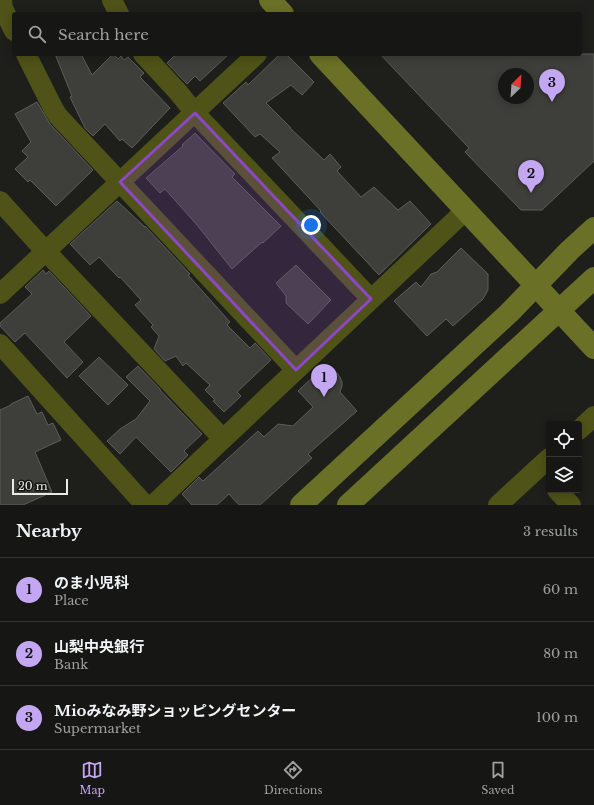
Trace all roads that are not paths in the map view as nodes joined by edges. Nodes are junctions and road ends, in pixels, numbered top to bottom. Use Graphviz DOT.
graph roads {
  1 [pos="2,0"];
  2 [pos="112,0"];
  3 [pos="270,0"];
  4 [pos="118,12"];
  5 [pos="281,12"];
  6 [pos="12,27"];
  7 [pos="27,56"];
  8 [pos="145,56"];
  9 [pos="256,56"];
  10 [pos="322,56"];
  11 [pos="195,113"];
  12 [pos="120,182"];
  13 [pos="0,201"];
  14 [pos="466,210"];
  15 [pos="594,228"];
  16 [pos="46,251"];
  17 [pos="594,278"];
  18 [pos="536,285"];
  19 [pos="0,294"];
  20 [pos="371,299"];
  21 [pos="559,310"];
  22 [pos="0,344"];
  23 [pos="594,348"];
  24 [pos="296,370"];
  25 [pos="594,416"];
  26 [pos="582,427"];
  27 [pos="223,439"];
  28 [pos="545,469"];
  29 [pos="560,493"];
  30 [pos="145,505"];
  31 [pos="153,505"];
  32 [pos="302,505"];
  33 [pos="348,505"];
  34 [pos="498,505"];
  35 [pos="571,505"];
  1 -- 6 [label="street"];
  2 -- 4 [label="street"];
  3 -- 5 [label="street"];
  7 -- 12 [label="street"];
  8 -- 11 [label="street"];
  9 -- 11 [label="street"];
  10 -- 14 [label="street"];
  11 -- 12 [label="street"];
  11 -- 20 [label="street"];
  12 -- 16 [label="street"];
  12 -- 24 [label="street"];
  13 -- 16 [label="street"];
  14 -- 18 [label="street"];
  14 -- 20 [label="street"];
  15 -- 18 [label="street"];
  16 -- 19 [label="street"];
  16 -- 27 [label="street"];
  17 -- 21 [label="street"];
  18 -- 21 [label="street"];
  18 -- 32 [label="street"];
  20 -- 24 [label="street"];
  21 -- 23 [label="street"];
  21 -- 33 [label="street"];
  22 -- 30 [label="street"];
  24 -- 27 [label="street"];
  25 -- 26 [label="street"];
  27 -- 31 [label="street"];
  28 -- 34 [label="street"];
  29 -- 35 [label="street"];
}
